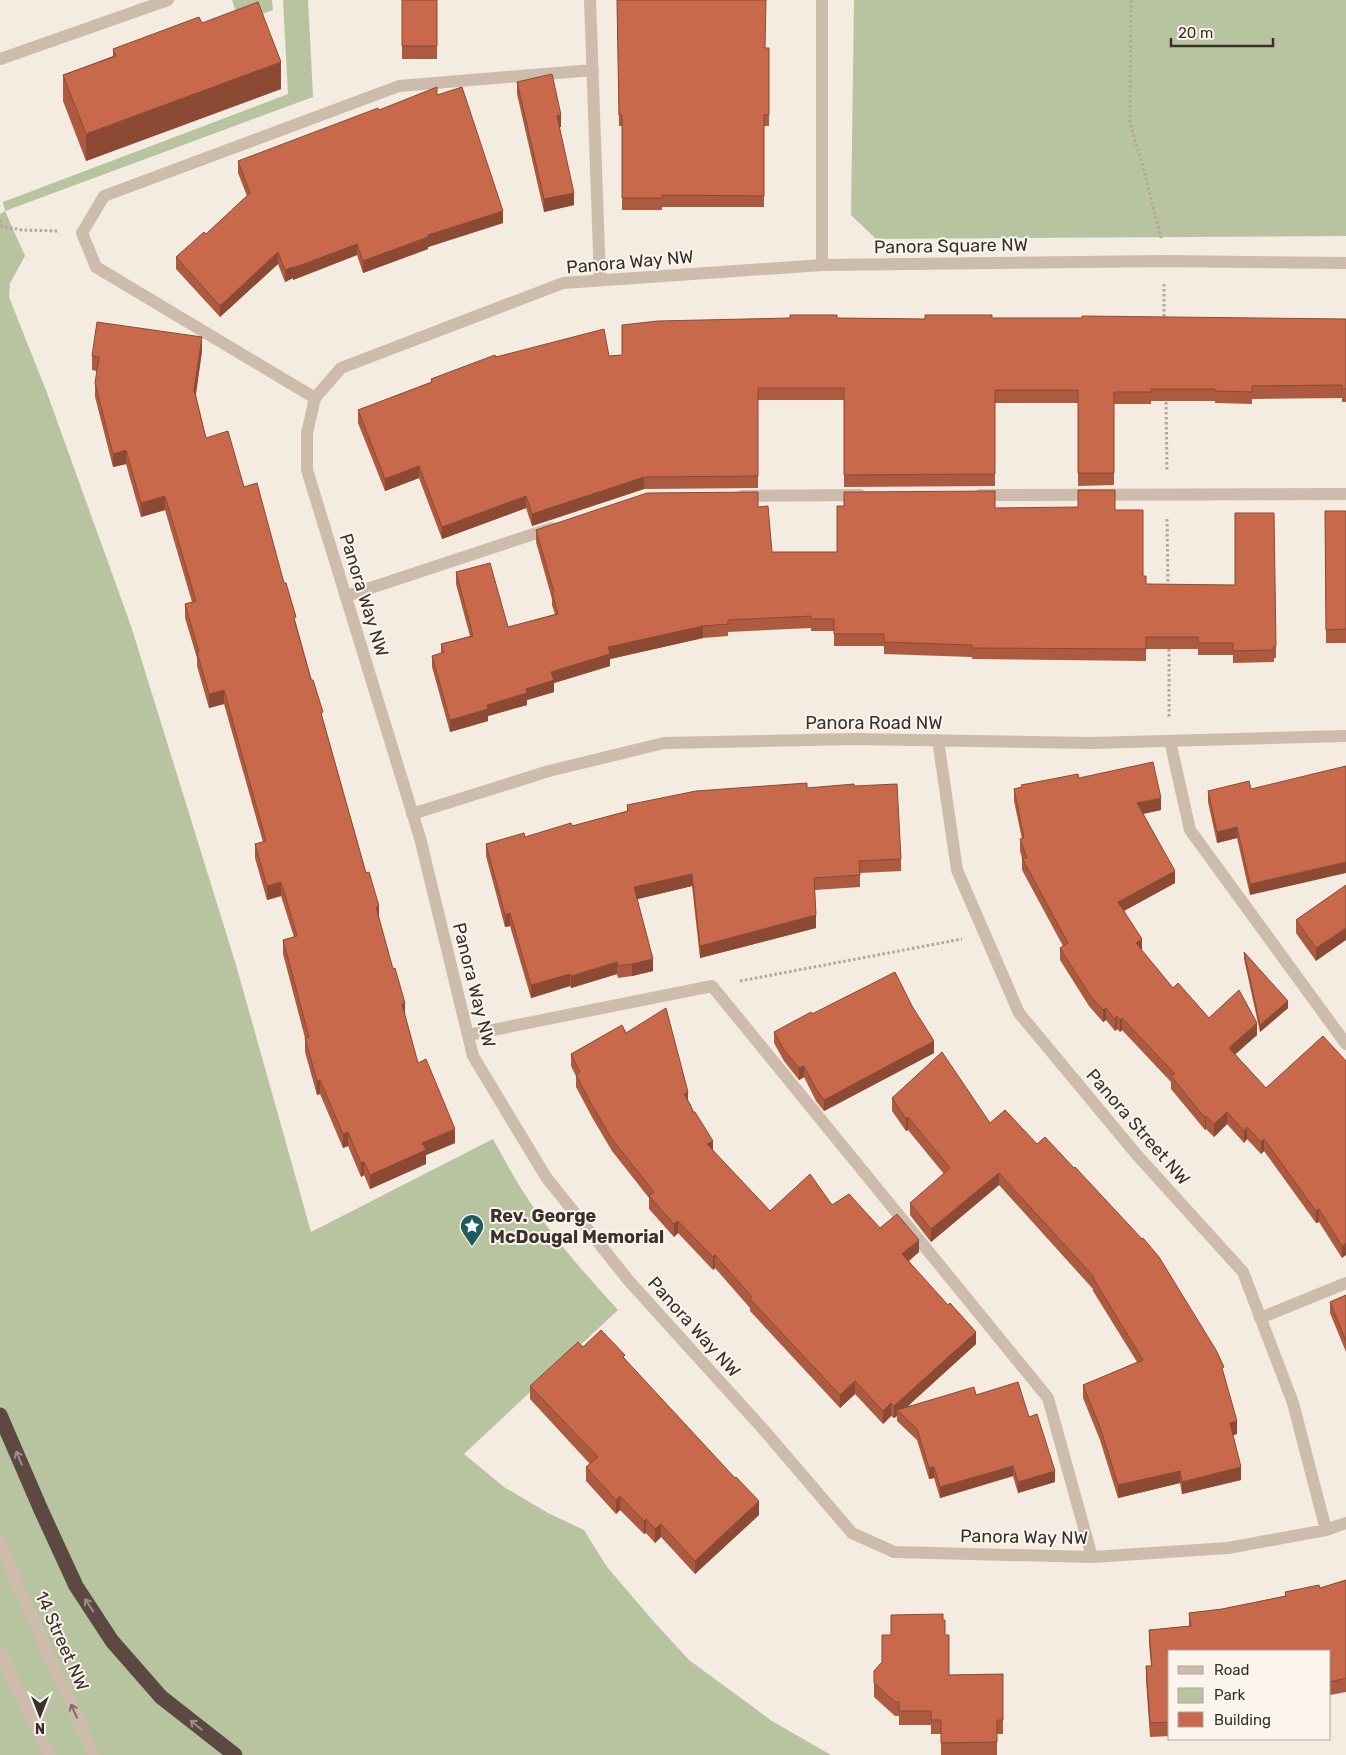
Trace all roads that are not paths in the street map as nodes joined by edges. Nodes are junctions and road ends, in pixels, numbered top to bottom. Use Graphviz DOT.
graph roads {
  1 [pos="168,0"];
  2 [pos="590,0"];
  3 [pos="822,0"];
  4 [pos="0,59"];
  5 [pos="593,70"];
  6 [pos="1346,263"];
  7 [pos="822,265"];
  8 [pos="600,280"];
  9 [pos="315,398"];
  10 [pos="1346,494"];
  11 [pos="872,495"];
  12 [pos="970,495"];
  13 [pos="734,496"];
  14 [pos="561,525"];
  15 [pos="346,596"];
  16 [pos="1346,736"];
  17 [pos="938,740"];
  18 [pos="1170,741"];
  19 [pos="412,814"];
  20 [pos="468,1035"];
  21 [pos="1346,1044"];
  22 [pos="1346,1283"];
  23 [pos="1260,1318"];
  24 [pos="0,1415"];
  25 [pos="1346,1523"];
  26 [pos="1326,1530"];
  27 [pos="0,1540"];
  28 [pos="1092,1557"];
  29 [pos="0,1651"];
  30 [pos="49,1755"];
  31 [pos="94,1755"];
  32 [pos="235,1755"];
  1 -- 4 [label="street"];
  2 -- 5 [label="street"];
  3 -- 7 [label="street"];
  5 -- 8 [label="street"];
  5 -- 9 [label="street"];
  6 -- 7 [label="street, Panora Square NW"];
  7 -- 8 [label="street, Panora Way NW"];
  8 -- 9 [label="street, Panora Way NW"];
  9 -- 15 [label="street, Panora Way NW"];
  10 -- 12 [label="street"];
  11 -- 13 [label="street"];
  14 -- 15 [label="street"];
  15 -- 19 [label="street, Panora Way NW"];
  16 -- 18 [label="street, Panora Road NW"];
  17 -- 18 [label="street, Panora Road NW"];
  17 -- 19 [label="street, Panora Road NW"];
  17 -- 23 [label="street, Panora Street NW"];
  18 -- 21 [label="street"];
  19 -- 20 [label="street, Panora Way NW"];
  20 -- 28 [label="street, Panora Way NW"];
  20 -- 28 [label="street"];
  22 -- 23 [label="street"];
  23 -- 26 [label="street, Panora Street NW"];
  32 -- 24 [label="highway, one-way"];
  25 -- 26 [label="street, Panora Way NW"];
  26 -- 28 [label="street, Panora Way NW"];
  31 -- 27 [label="street, 14 Street NW, one-way"];
  29 -- 30 [label="street"];
}
